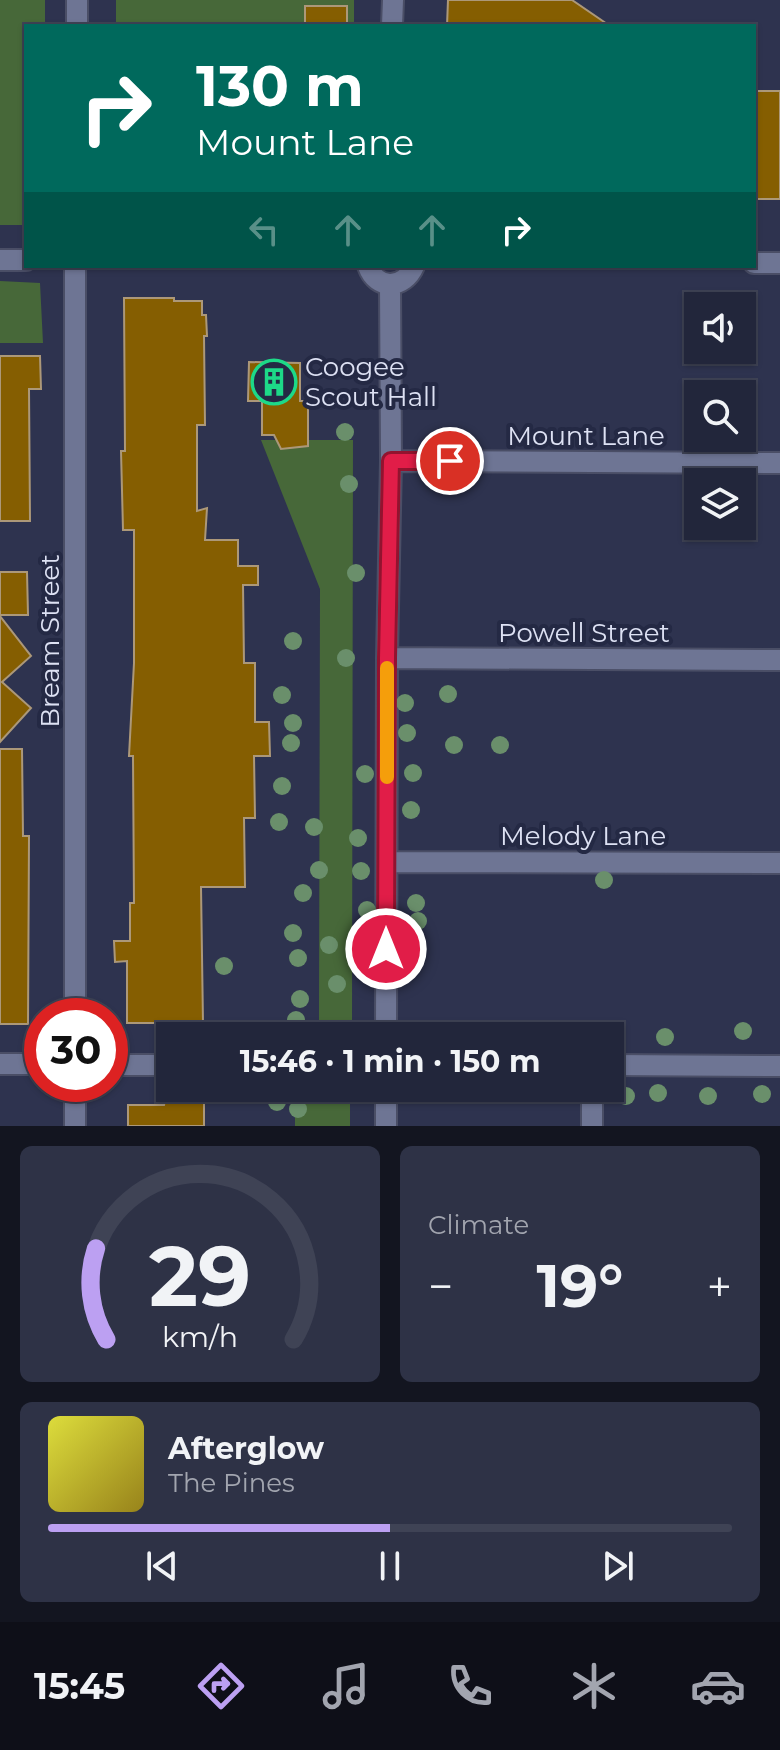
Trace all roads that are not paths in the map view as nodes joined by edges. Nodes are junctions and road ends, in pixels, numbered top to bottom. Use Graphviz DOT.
graph roads {
  1 [pos="77,0"];
  2 [pos="393,0"];
  3 [pos="77,24"];
  4 [pos="392,24"];
  5 [pos="0,260"];
  6 [pos="24,260"];
  7 [pos="756,263"];
  8 [pos="780,263"];
  9 [pos="75,268"];
  10 [pos="369,268"];
  11 [pos="413,268"];
  12 [pos="390,285"];
  13 [pos="391,461"];
  14 [pos="780,463"];
  15 [pos="387,658"];
  16 [pos="780,660"];
  17 [pos="387,862"];
  18 [pos="780,863"];
  19 [pos="75,998"];
  20 [pos="386,1022"];
  21 [pos="0,1064"];
  22 [pos="24,1064"];
  23 [pos="128,1065"];
  24 [pos="156,1065"];
  25 [pos="624,1065"];
  26 [pos="780,1066"];
  27 [pos="75,1102"];
  28 [pos="386,1102"];
  29 [pos="592,1102"];
  30 [pos="75,1126"];
  31 [pos="386,1126"];
  32 [pos="592,1126"];
  1 -- 3 [label="street"];
  2 -- 4 [label="street"];
  5 -- 6 [label="street"];
  7 -- 8 [label="street"];
  9 -- 19 [label="street, Bream Street"];
  10 -- 12 [label="street"];
  11 -- 12 [label="street"];
  12 -- 13 [label="street"];
  13 -- 14 [label="street, Mount Lane"];
  13 -- 15 [label="street"];
  15 -- 16 [label="street, Powell Street"];
  15 -- 17 [label="street"];
  17 -- 18 [label="street, Melody Lane"];
  17 -- 20 [label="street"];
  21 -- 22 [label="street"];
  23 -- 24 [label="street"];
  25 -- 26 [label="street"];
  27 -- 30 [label="street"];
  28 -- 31 [label="street"];
  29 -- 32 [label="street"];
}
